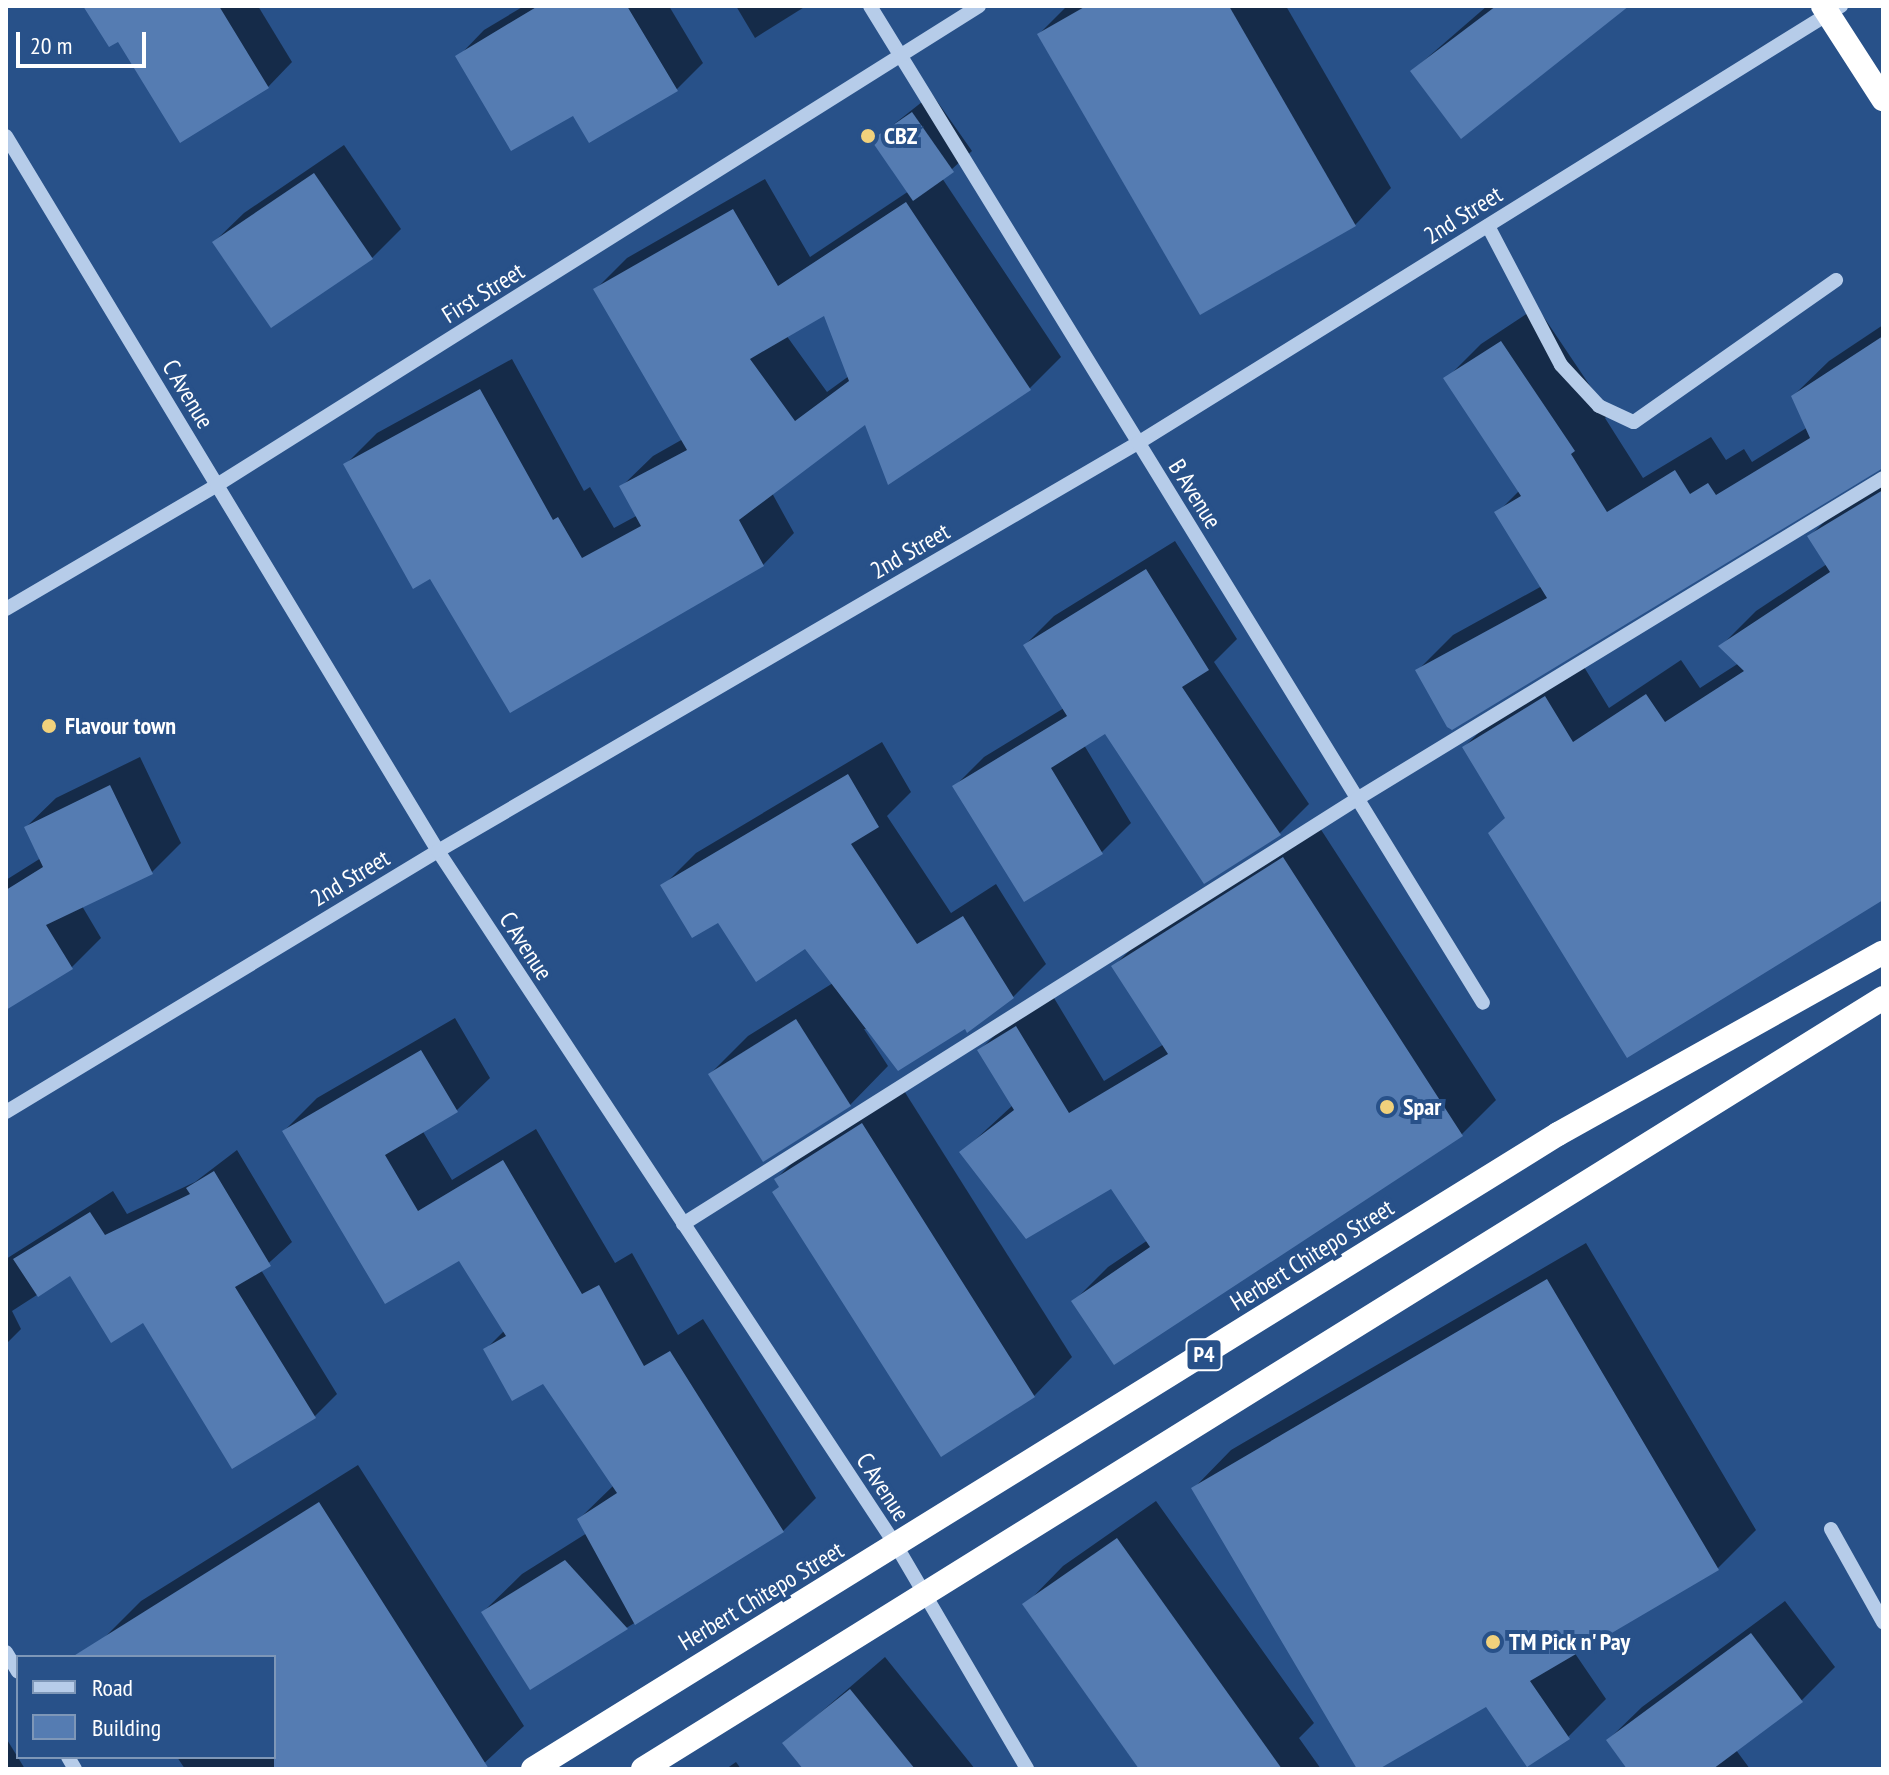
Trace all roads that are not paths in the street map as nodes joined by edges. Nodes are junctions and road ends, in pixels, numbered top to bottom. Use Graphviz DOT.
graph roads {
  1 [pos="870,6"];
  2 [pos="979,6"];
  3 [pos="1831,9"];
  4 [pos="900,57"];
  5 [pos="1883,99"];
  6 [pos="6,136"];
  7 [pos="1488,226"];
  8 [pos="1836,280"];
  9 [pos="1138,443"];
  10 [pos="1883,478"];
  11 [pos="217,485"];
  12 [pos="6,609"];
  13 [pos="1357,799"];
  14 [pos="438,851"];
  15 [pos="1883,952"];
  16 [pos="1883,998"];
  17 [pos="1483,1003"];
  18 [pos="6,1112"];
  19 [pos="683,1224"];
  20 [pos="1831,1529"];
  21 [pos="897,1547"];
  22 [pos="923,1597"];
  23 [pos="1883,1622"];
  24 [pos="533,1769"];
  25 [pos="643,1769"];
  26 [pos="1027,1769"];
  1 -- 4 [label="street, B Avenue"];
  2 -- 4 [label="street, First Street"];
  3 -- 5 [label="highway"];
  3 -- 7 [label="street, 2nd Street"];
  4 -- 9 [label="street, B Avenue"];
  4 -- 11 [label="street, First Street"];
  6 -- 11 [label="street, C Avenue"];
  7 -- 8 [label="street"];
  7 -- 9 [label="street, 2nd Street"];
  9 -- 13 [label="street, B Avenue"];
  9 -- 14 [label="street, 2nd Street"];
  10 -- 13 [label="street"];
  11 -- 12 [label="street, First Street"];
  11 -- 14 [label="street, C Avenue"];
  13 -- 17 [label="street, B Avenue"];
  13 -- 19 [label="street"];
  14 -- 18 [label="street, 2nd Street"];
  14 -- 19 [label="street, C Avenue"];
  15 -- 21 [label="highway, Herbert Chitepo Street / P4"];
  16 -- 22 [label="highway, P4"];
  19 -- 21 [label="street, C Avenue"];
  20 -- 23 [label="street"];
  21 -- 22 [label="street, C Avenue"];
  21 -- 24 [label="highway, Herbert Chitepo Street / P4"];
  22 -- 25 [label="highway, P4"];
  22 -- 26 [label="street, C Avenue"];
}
